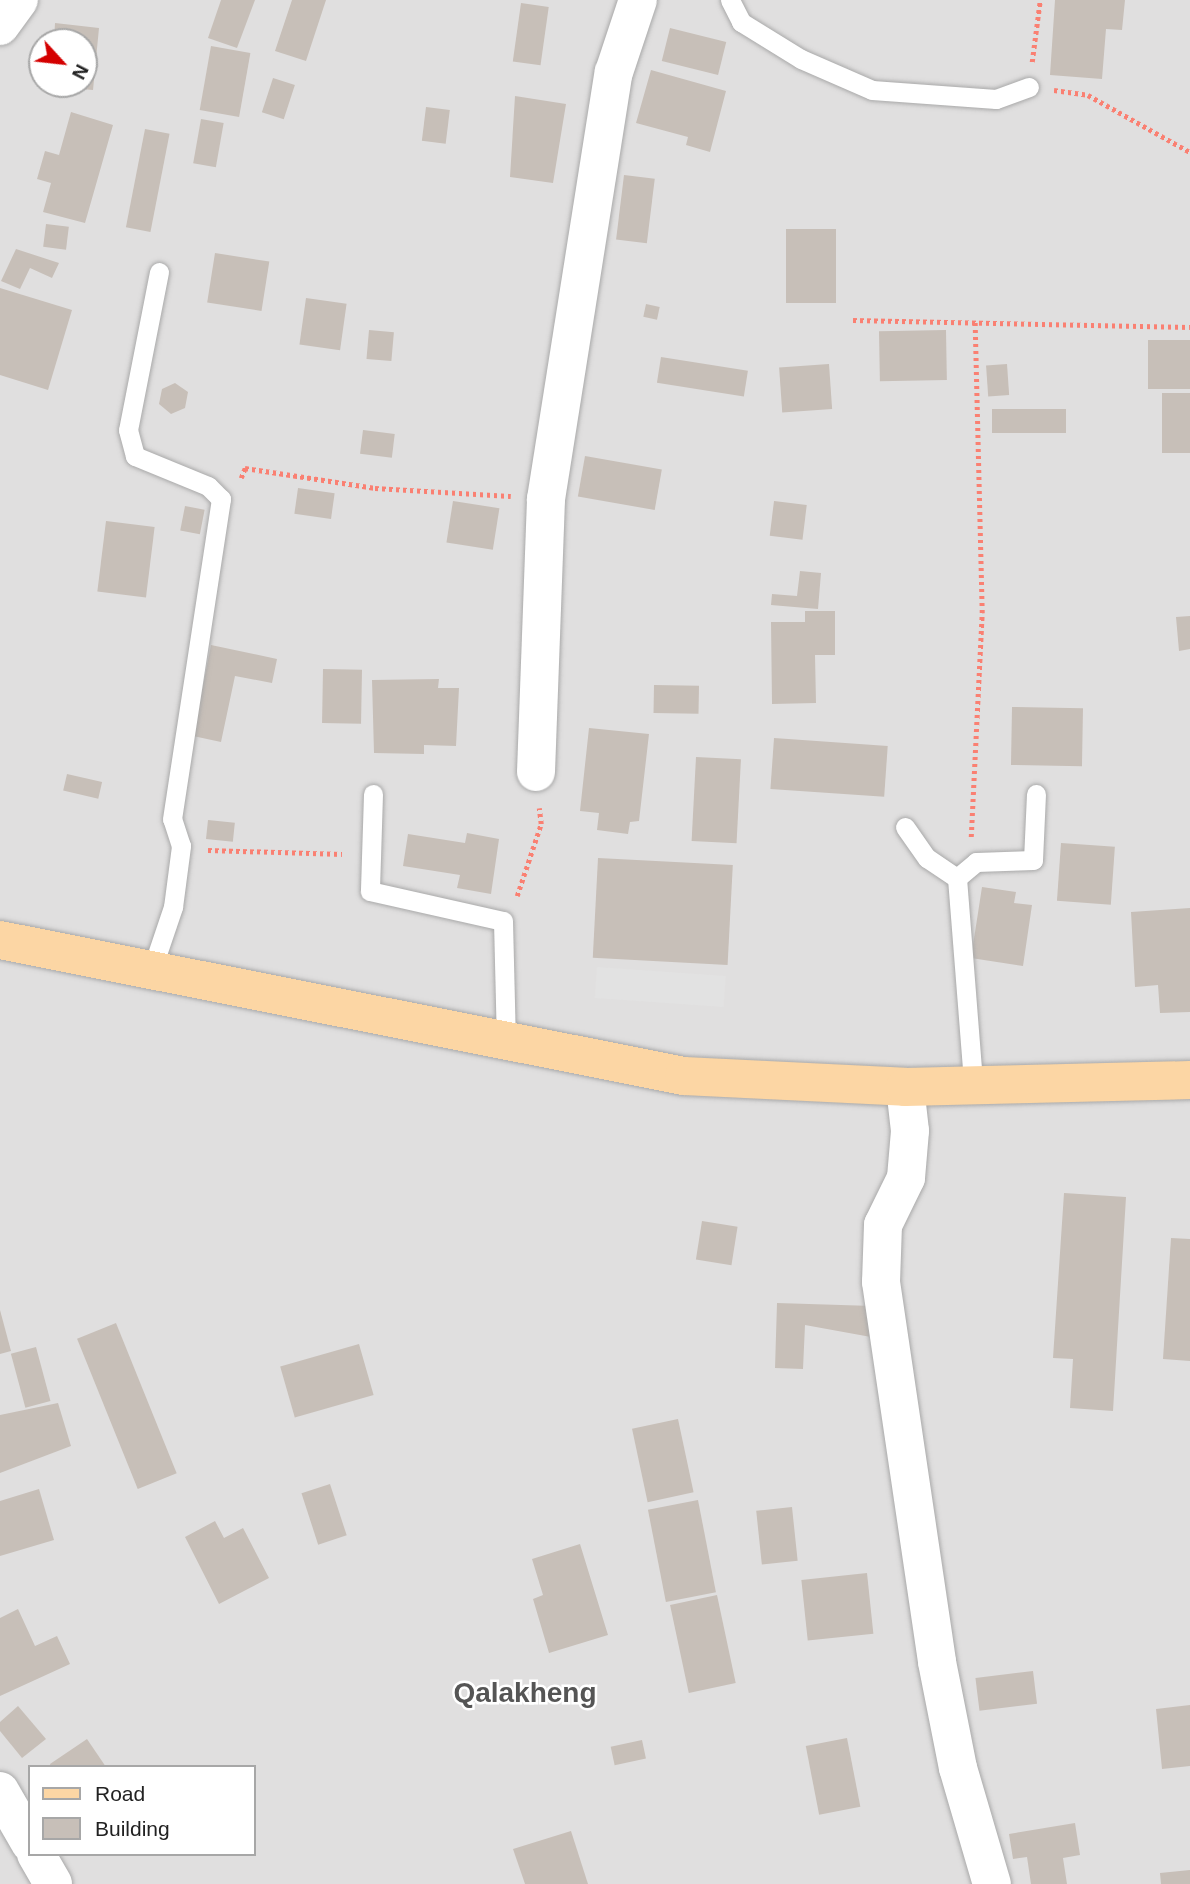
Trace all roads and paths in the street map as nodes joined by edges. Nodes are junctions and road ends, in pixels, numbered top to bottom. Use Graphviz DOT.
graph roads {
  1 [pos="19,0"];
  2 [pos="638,0"];
  3 [pos="730,0"];
  4 [pos="1040,0"];
  5 [pos="0,26"];
  6 [pos="1029,87"];
  7 [pos="1190,152"];
  8 [pos="159,272"];
  9 [pos="853,320"];
  10 [pos="975,321"];
  11 [pos="1190,327"];
  12 [pos="222,499"];
  13 [pos="546,499"];
  14 [pos="536,772"];
  15 [pos="373,794"];
  16 [pos="1036,794"];
  17 [pos="541,824"];
  18 [pos="905,827"];
  19 [pos="181,846"];
  20 [pos="371,854"];
  21 [pos="976,862"];
  22 [pos="957,878"];
  23 [pos="503,922"];
  24 [pos="0,940"];
  25 [pos="151,972"];
  26 [pos="506,1044"];
  27 [pos="1190,1080"];
  28 [pos="973,1081"];
  29 [pos="905,1087"];
  30 [pos="0,1791"];
  31 [pos="28,1840"];
  32 [pos="37,1856"];
  33 [pos="54,1884"];
  34 [pos="992,1884"];
  1 -- 5 [label="street"];
  2 -- 13 [label="street"];
  3 -- 6 [label="lane"];
  4 -- 6 [label="path"];
  6 -- 7 [label="path"];
  8 -- 12 [label="lane"];
  9 -- 10 [label="path"];
  10 -- 11 [label="path"];
  10 -- 21 [label="path"];
  12 -- 13 [label="path"];
  12 -- 19 [label="lane"];
  13 -- 14 [label="street"];
  15 -- 20 [label="lane"];
  16 -- 21 [label="lane"];
  17 -- 23 [label="path"];
  18 -- 22 [label="lane"];
  19 -- 20 [label="path"];
  19 -- 25 [label="lane"];
  20 -- 23 [label="lane"];
  21 -- 22 [label="lane"];
  22 -- 28 [label="lane"];
  23 -- 26 [label="lane"];
  24 -- 25 [label="main road"];
  25 -- 26 [label="main road"];
  26 -- 29 [label="main road"];
  27 -- 28 [label="main road"];
  28 -- 29 [label="main road"];
  29 -- 34 [label="street"];
  30 -- 31 [label="street"];
  32 -- 33 [label="street"];
}
